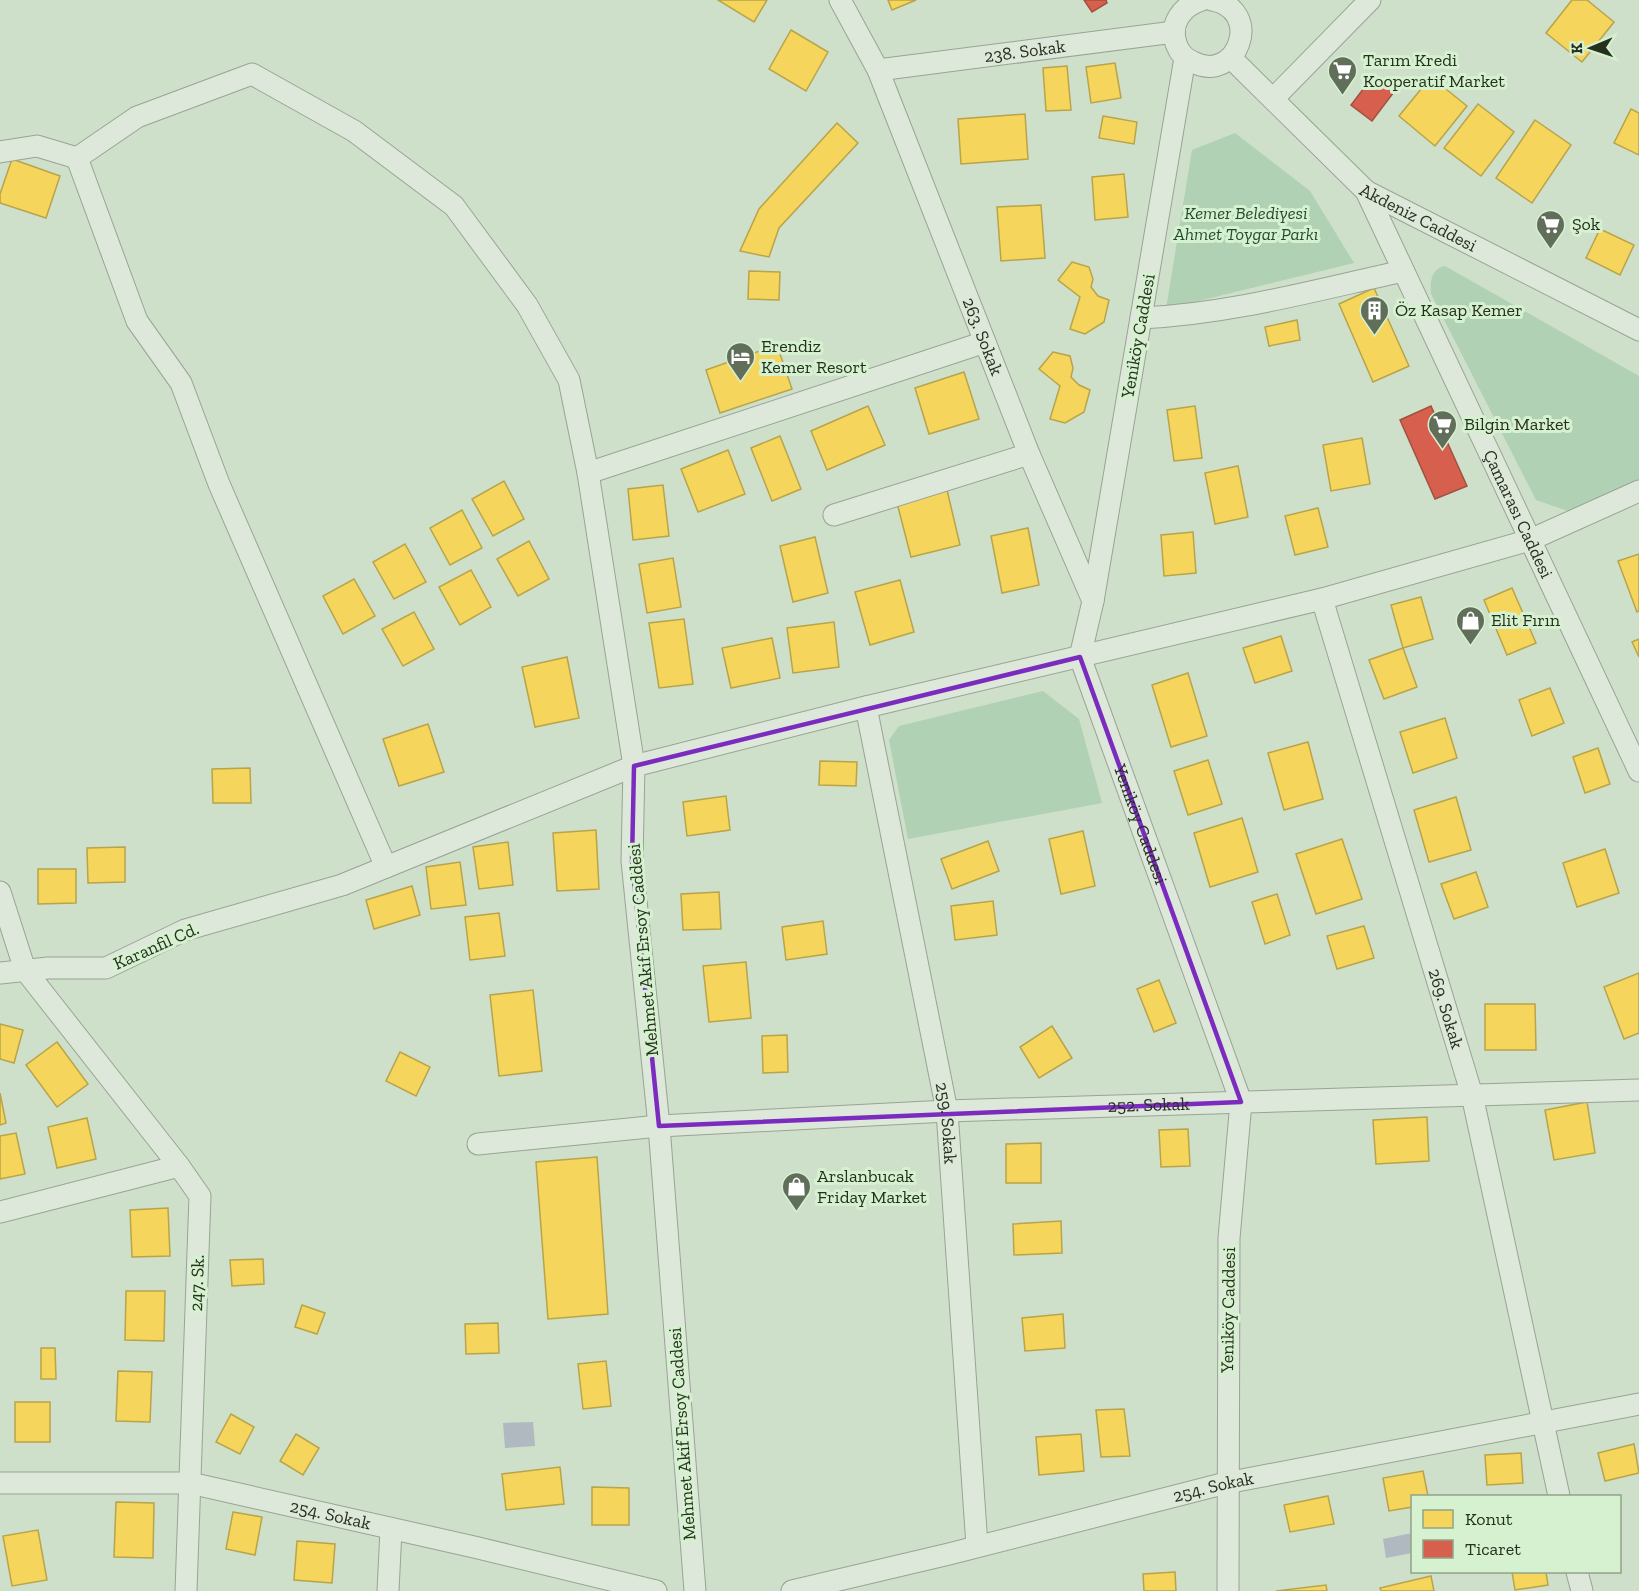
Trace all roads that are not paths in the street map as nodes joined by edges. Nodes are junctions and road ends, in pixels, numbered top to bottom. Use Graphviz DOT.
graph roads {
  1 [pos="840,0"];
  2 [pos="1212,0"];
  3 [pos="1370,0"];
  4 [pos="1194,1"];
  5 [pos="1174,32"];
  6 [pos="1185,58"];
  7 [pos="1231,58"];
  8 [pos="878,70"];
  9 [pos="1272,99"];
  10 [pos="0,152"];
  11 [pos="77,158"];
  12 [pos="1366,191"];
  13 [pos="1403,271"];
  14 [pos="1141,318"];
  15 [pos="1639,330"];
  16 [pos="985,342"];
  17 [pos="1029,454"];
  18 [pos="588,473"];
  19 [pos="1639,491"];
  20 [pos="834,515"];
  21 [pos="1530,540"];
  22 [pos="1322,599"];
  23 [pos="1093,601"];
  24 [pos="1080,657"];
  25 [pos="866,708"];
  26 [pos="1637,762"];
  27 [pos="634,766"];
  28 [pos="386,867"];
  29 [pos="0,892"];
  30 [pos="25,970"];
  31 [pos="0,973"];
  32 [pos="1639,1090"];
  33 [pos="1472,1095"];
  34 [pos="1241,1102"];
  35 [pos="947,1111"];
  36 [pos="660,1126"];
  37 [pos="478,1144"];
  38 [pos="179,1166"];
  39 [pos="0,1212"];
  40 [pos="1639,1404"];
  41 [pos="1541,1424"];
  42 [pos="0,1483"];
  43 [pos="1226,1483"];
  44 [pos="190,1484"];
  45 [pos="1559,1495"];
  46 [pos="391,1530"];
  47 [pos="977,1546"];
  48 [pos="1577,1573"];
  49 [pos="575,1582"];
  50 [pos="858,1584"];
  51 [pos="186,1591"];
  52 [pos="388,1591"];
  53 [pos="656,1591"];
  54 [pos="695,1591"];
  55 [pos="792,1591"];
  56 [pos="1228,1591"];
  57 [pos="1582,1591"];
  1 -- 8 [label="street, 263. Sokak"];
  2 -- 7 [label="street"];
  3 -- 9 [label="street"];
  4 -- 5 [label="street"];
  5 -- 6 [label="street"];
  5 -- 8 [label="street, 238. Sokak"];
  6 -- 7 [label="street"];
  6 -- 14 [label="street, Yeniköy Caddesi"];
  7 -- 9 [label="street, Akdeniz Caddesi"];
  8 -- 16 [label="street, 263. Sokak"];
  9 -- 12 [label="street, Akdeniz Caddesi"];
  10 -- 11 [label="street"];
  11 -- 18 [label="street, Mehmet Akif Ersoy Caddesi"];
  11 -- 28 [label="street"];
  12 -- 13 [label="street, Çamarası Caddesi"];
  12 -- 15 [label="street, Akdeniz Caddesi"];
  13 -- 14 [label="street"];
  13 -- 21 [label="street, Çamarası Caddesi"];
  14 -- 23 [label="street, Yeniköy Caddesi"];
  16 -- 17 [label="street, 263. Sokak"];
  16 -- 18 [label="street"];
  17 -- 20 [label="street"];
  17 -- 23 [label="street, 263. Sokak"];
  18 -- 27 [label="street, Mehmet Akif Ersoy Caddesi"];
  19 -- 21 [label="street"];
  21 -- 22 [label="street"];
  21 -- 26 [label="street, Çamarası Caddesi"];
  22 -- 24 [label="street"];
  22 -- 33 [label="street, 269. Sokak"];
  23 -- 24 [label="street, Yeniköy Caddesi"];
  24 -- 25 [label="street"];
  24 -- 34 [label="street, Yeniköy Caddesi"];
  25 -- 27 [label="street"];
  25 -- 35 [label="street, 259. Sokak"];
  27 -- 28 [label="street, Karanfil Cd."];
  27 -- 36 [label="street, Mehmet Akif Ersoy Caddesi"];
  28 -- 30 [label="street, Karanfil Cd."];
  29 -- 30 [label="street"];
  30 -- 31 [label="street, Karanfil Cd."];
  30 -- 38 [label="street, 247. Sk."];
  32 -- 33 [label="street, 252. Sokak"];
  33 -- 34 [label="street, 252. Sokak"];
  33 -- 41 [label="street, 269. Sokak"];
  34 -- 35 [label="street, 252. Sokak"];
  34 -- 43 [label="street, Yeniköy Caddesi"];
  35 -- 36 [label="street, 252. Sokak"];
  35 -- 47 [label="street, 259. Sokak"];
  36 -- 37 [label="street, 252. Sokak"];
  36 -- 54 [label="street, Mehmet Akif Ersoy Caddesi"];
  38 -- 39 [label="street"];
  38 -- 44 [label="street, 247. Sk."];
  40 -- 41 [label="street, 254. Sokak"];
  41 -- 43 [label="street, 254. Sokak"];
  41 -- 45 [label="street, 269. Sokak"];
  42 -- 44 [label="street, 254. Sokak"];
  43 -- 47 [label="street, 254. Sokak"];
  43 -- 56 [label="street, Yeniköy Caddesi"];
  44 -- 46 [label="street, 254. Sokak"];
  44 -- 51 [label="street, 247. Sk."];
  46 -- 49 [label="street, 254. Sokak"];
  46 -- 52 [label="street"];
  47 -- 50 [label="street, 254. Sokak"];
  48 -- 57 [label="street"];
  49 -- 53 [label="street, 254. Sokak"];
  50 -- 55 [label="street, 254. Sokak"];
}
